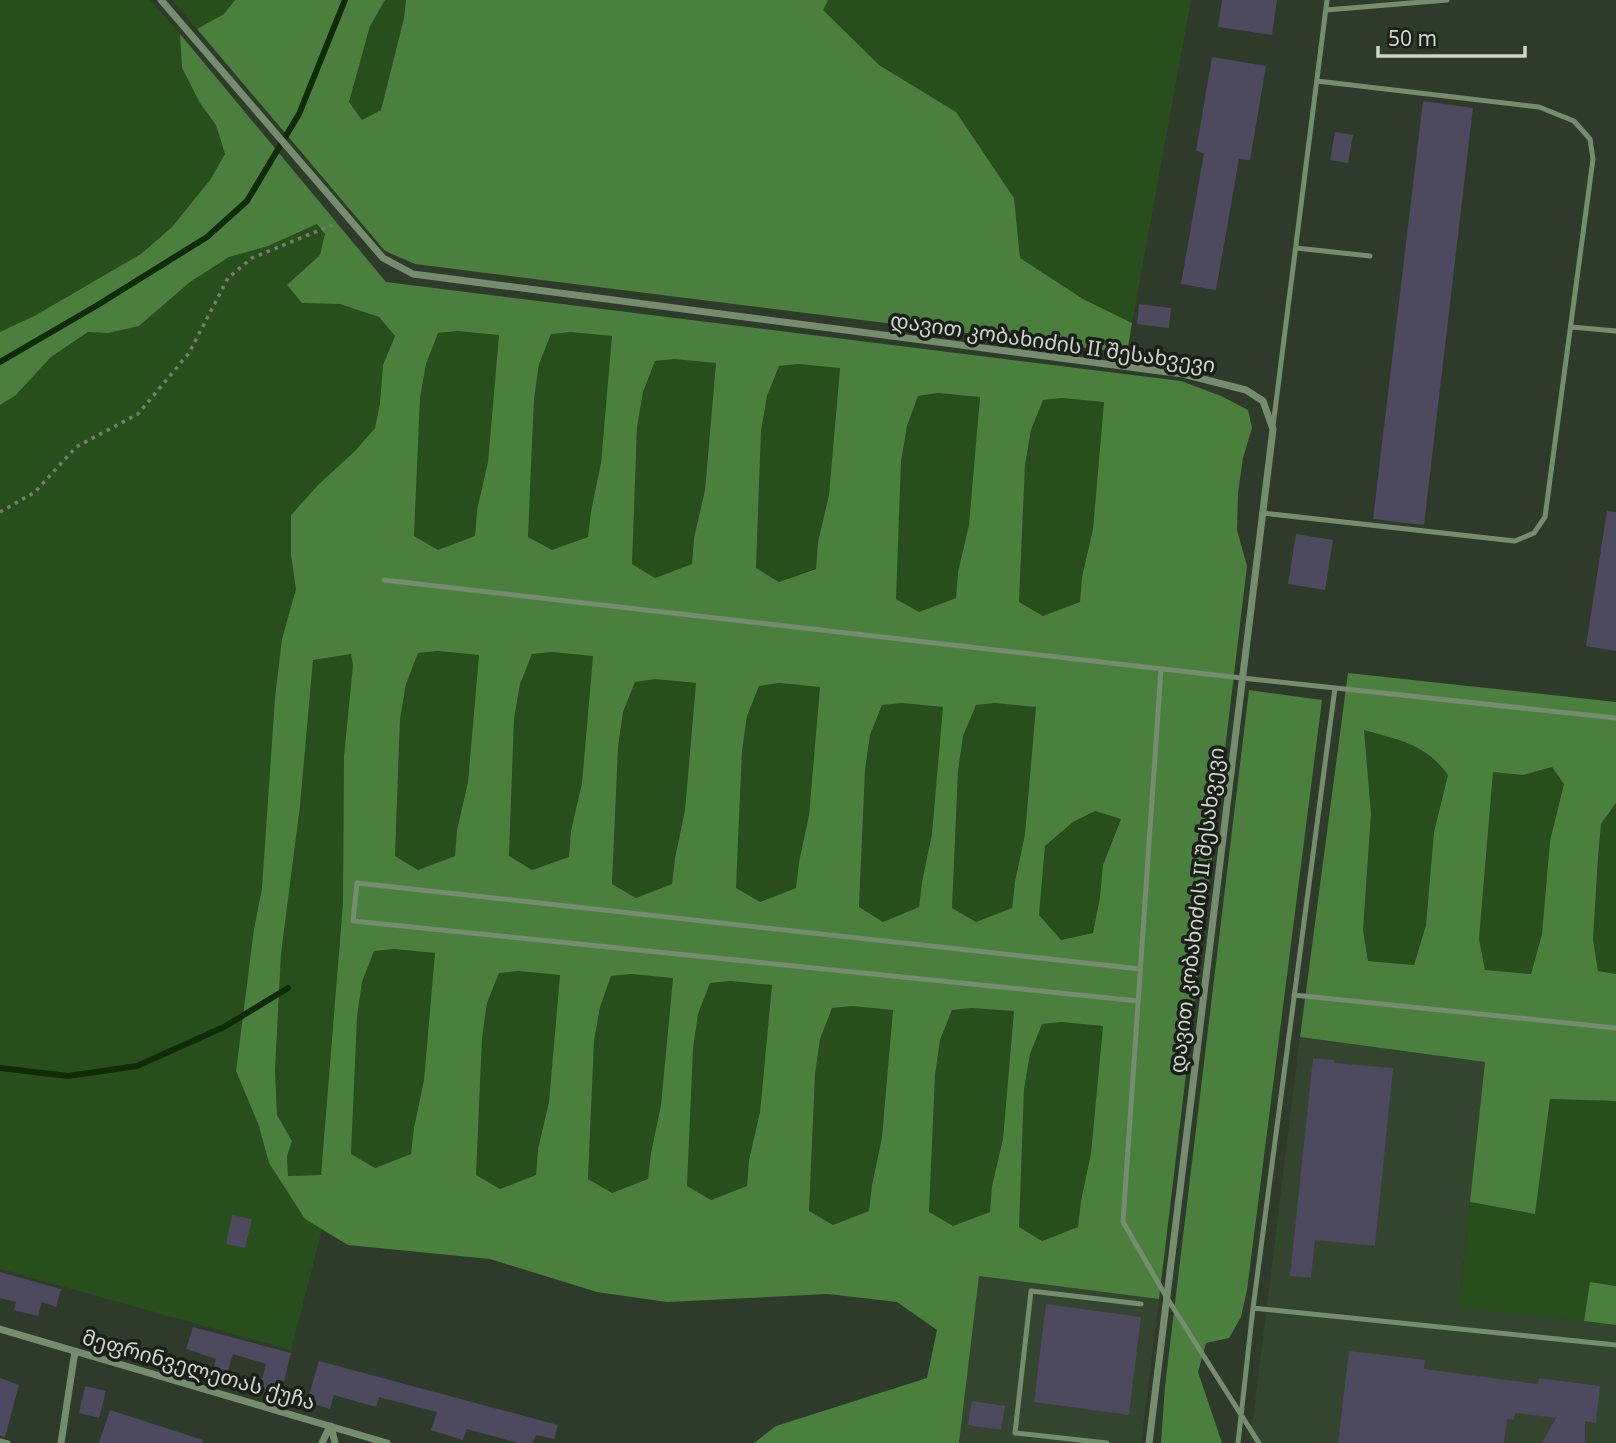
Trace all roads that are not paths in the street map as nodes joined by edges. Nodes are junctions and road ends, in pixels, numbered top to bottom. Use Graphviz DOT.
graph roads {
  1 [pos="160,0"];
  2 [pos="1327,0"];
  3 [pos="1447,0"];
  4 [pos="1326,10"];
  5 [pos="1317,81"];
  6 [pos="1296,248"];
  7 [pos="1370,256"];
  8 [pos="1571,327"];
  9 [pos="1616,331"];
  10 [pos="1273,429"];
  11 [pos="1262,513"];
  12 [pos="384,580"];
  13 [pos="1161,669"];
  14 [pos="1242,678"];
  15 [pos="1335,688"];
  16 [pos="1616,718"];
  17 [pos="1140,969"];
  18 [pos="1294,995"];
  19 [pos="1138,1000"];
  20 [pos="1616,1028"];
  21 [pos="1167,1298"];
  22 [pos="1141,1304"];
  23 [pos="1253,1308"];
  24 [pos="0,1329"];
  25 [pos="1616,1345"];
  26 [pos="75,1351"];
  27 [pos="1241,1413"];
  28 [pos="330,1426"];
  29 [pos="0,1441"];
  30 [pos="1092,1442"];
  31 [pos="8,1443"];
  32 [pos="61,1443"];
  33 [pos="322,1443"];
  34 [pos="335,1443"];
  35 [pos="387,1443"];
  36 [pos="1107,1443"];
  37 [pos="1149,1443"];
  38 [pos="1238,1443"];
  39 [pos="1259,1443"];
  1 -- 10 [label="street, დავით კობახიძის II შესახვევი"];
  2 -- 4 [label="lane"];
  3 -- 4 [label="lane"];
  4 -- 5 [label="lane"];
  5 -- 6 [label="lane"];
  5 -- 8 [label="lane"];
  6 -- 7 [label="lane"];
  6 -- 10 [label="lane"];
  8 -- 9 [label="lane"];
  8 -- 11 [label="lane"];
  10 -- 11 [label="street, დავით კობახიძის II შესახვევი"];
  11 -- 14 [label="street, დავით კობახიძის II შესახვევი"];
  12 -- 13 [label="lane"];
  13 -- 14 [label="lane"];
  13 -- 17 [label="lane"];
  14 -- 15 [label="lane"];
  14 -- 21 [label="street, დავით კობახიძის II შესახვევი"];
  15 -- 16 [label="lane"];
  15 -- 18 [label="lane"];
  17 -- 19 [label="lane"];
  17 -- 19 [label="lane"];
  18 -- 20 [label="lane"];
  18 -- 23 [label="lane"];
  19 -- 21 [label="lane"];
  21 -- 27 [label="lane"];
  21 -- 37 [label="street, დავით კობახიძის II შესახვევი"];
  22 -- 30 [label="lane"];
  23 -- 25 [label="lane"];
  23 -- 27 [label="lane"];
  24 -- 26 [label="street, მეფრინველეთას ქუჩა"];
  26 -- 28 [label="street, მეფრინველეთას ქუჩა"];
  26 -- 32 [label="street"];
  27 -- 38 [label="lane"];
  27 -- 39 [label="lane"];
  28 -- 33 [label="street"];
  28 -- 34 [label="street"];
  28 -- 35 [label="street, მეფრინველეთას ქუჩა"];
  29 -- 31 [label="lane"];
  30 -- 36 [label="lane"];
}
